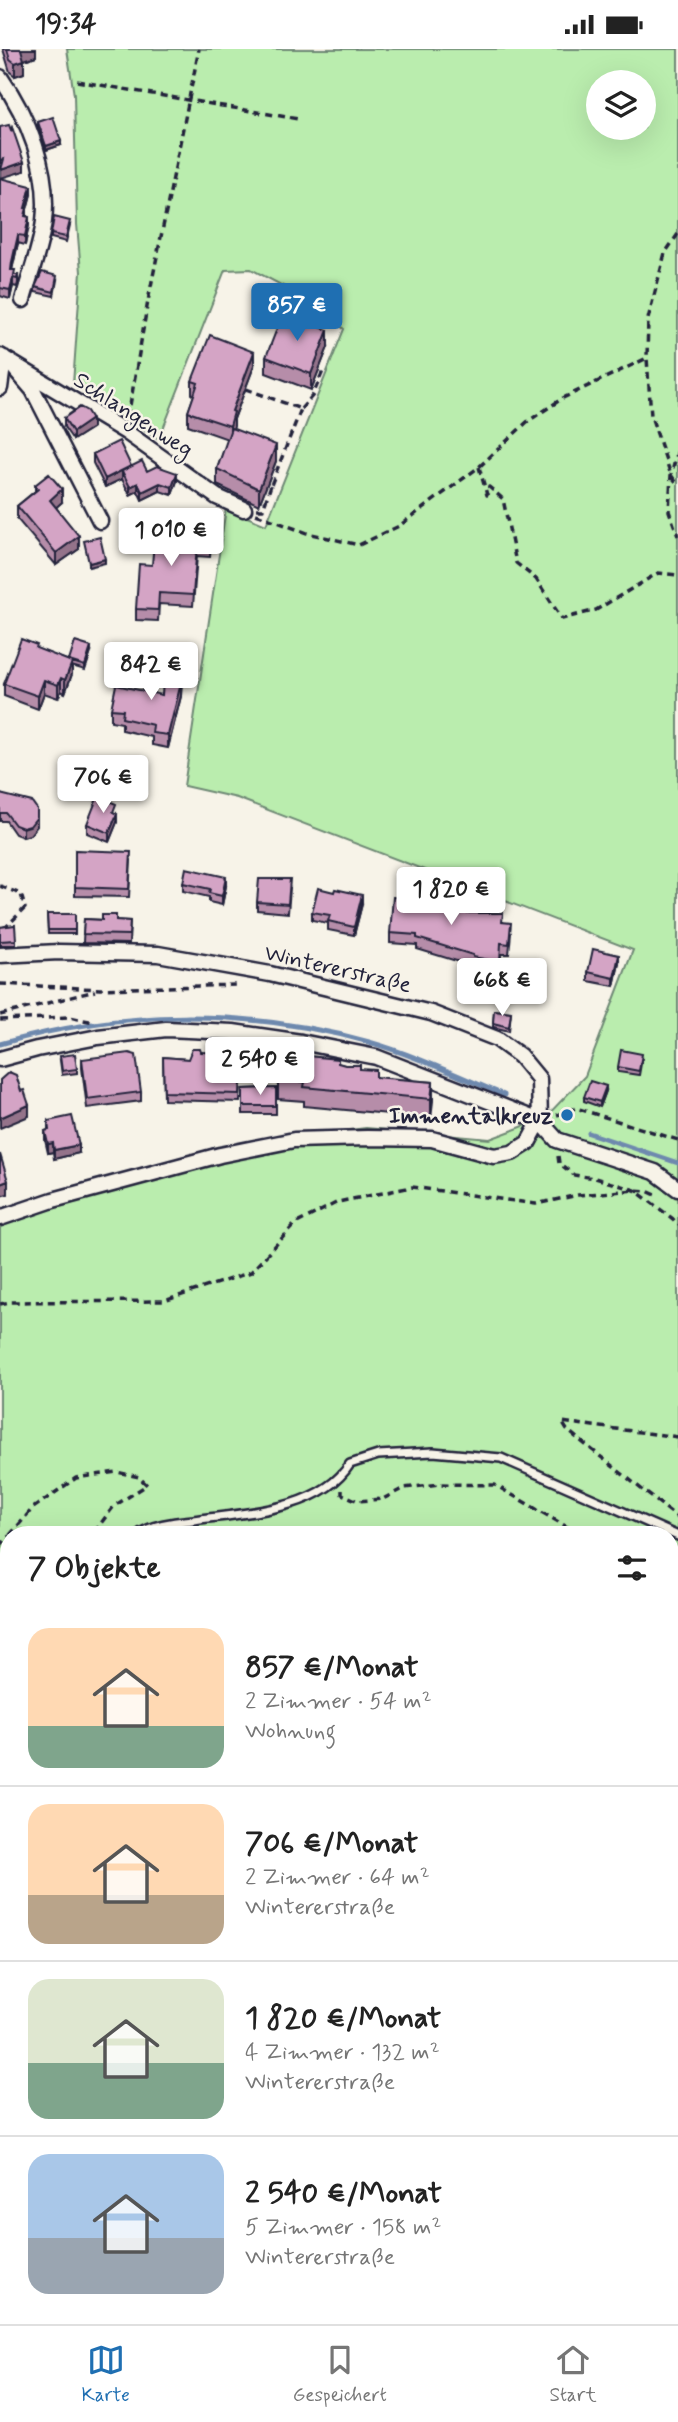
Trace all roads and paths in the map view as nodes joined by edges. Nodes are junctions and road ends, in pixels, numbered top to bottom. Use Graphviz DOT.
graph roads {
  1 [pos="199,49"];
  2 [pos="0,76"];
  3 [pos="77,81"];
  4 [pos="189,100"];
  5 [pos="298,119"];
  6 [pos="678,234"];
  7 [pos="23,300"];
  8 [pos="2,357"];
  9 [pos="647,358"];
  10 [pos="319,369"];
  11 [pos="0,388"];
  12 [pos="246,389"];
  13 [pos="301,409"];
  14 [pos="126,432"];
  15 [pos="678,450"];
  16 [pos="479,467"];
  17 [pos="671,475"];
  18 [pos="678,485"];
  19 [pos="244,509"];
  20 [pos="100,521"];
  21 [pos="678,536"];
  22 [pos="678,575"];
  23 [pos="0,886"];
  24 [pos="0,929"];
  25 [pos="0,955"];
  26 [pos="0,984"];
  27 [pos="244,985"];
  28 [pos="100,989"];
  29 [pos="0,1015"];
  30 [pos="0,1020"];
  31 [pos="94,1021"];
  32 [pos="0,1059"];
  33 [pos="541,1121"];
  34 [pos="557,1140"];
  35 [pos="678,1140"];
  36 [pos="635,1190"];
  37 [pos="673,1194"];
  38 [pos="0,1218"];
  39 [pos="678,1225"];
  40 [pos="0,1304"];
  41 [pos="678,1437"];
  42 [pos="354,1499"];
  43 [pos="678,1518"];
  44 [pos="17,1526"];
  45 [pos="99,1526"];
  46 [pos="158,1526"];
  47 [pos="566,1526"];
  48 [pos="655,1526"];
  1 -- 4 [label="path"];
  2 -- 7 [label="street"];
  3 -- 4 [label="path"];
  4 -- 5 [label="path"];
  4 -- 14 [label="path"];
  6 -- 9 [label="path"];
  8 -- 11 [label="street"];
  8 -- 14 [label="street, Schlangenweg"];
  8 -- 20 [label="street"];
  9 -- 16 [label="path"];
  9 -- 17 [label="path"];
  10 -- 13 [label="path"];
  12 -- 13 [label="path"];
  13 -- 19 [label="path"];
  14 -- 19 [label="street, Schlangenweg"];
  15 -- 17 [label="path"];
  16 -- 19 [label="path"];
  16 -- 22 [label="path"];
  17 -- 18 [label="path"];
  17 -- 21 [label="path"];
  23 -- 24 [label="path"];
  25 -- 33 [label="street, Wintererstraße"];
  26 -- 28 [label="path"];
  27 -- 28 [label="path"];
  28 -- 29 [label="path"];
  30 -- 31 [label="path"];
  32 -- 33 [label="street"];
  33 -- 34 [label="street"];
  33 -- 35 [label="path"];
  33 -- 38 [label="street"];
  34 -- 36 [label="path"];
  34 -- 37 [label="street"];
  36 -- 37 [label="path"];
  36 -- 39 [label="path"];
  36 -- 40 [label="path"];
  41 -- 43 [label="path"];
  42 -- 47 [label="path"];
  44 -- 45 [label="path"];
  46 -- 48 [label="lane"];
}
